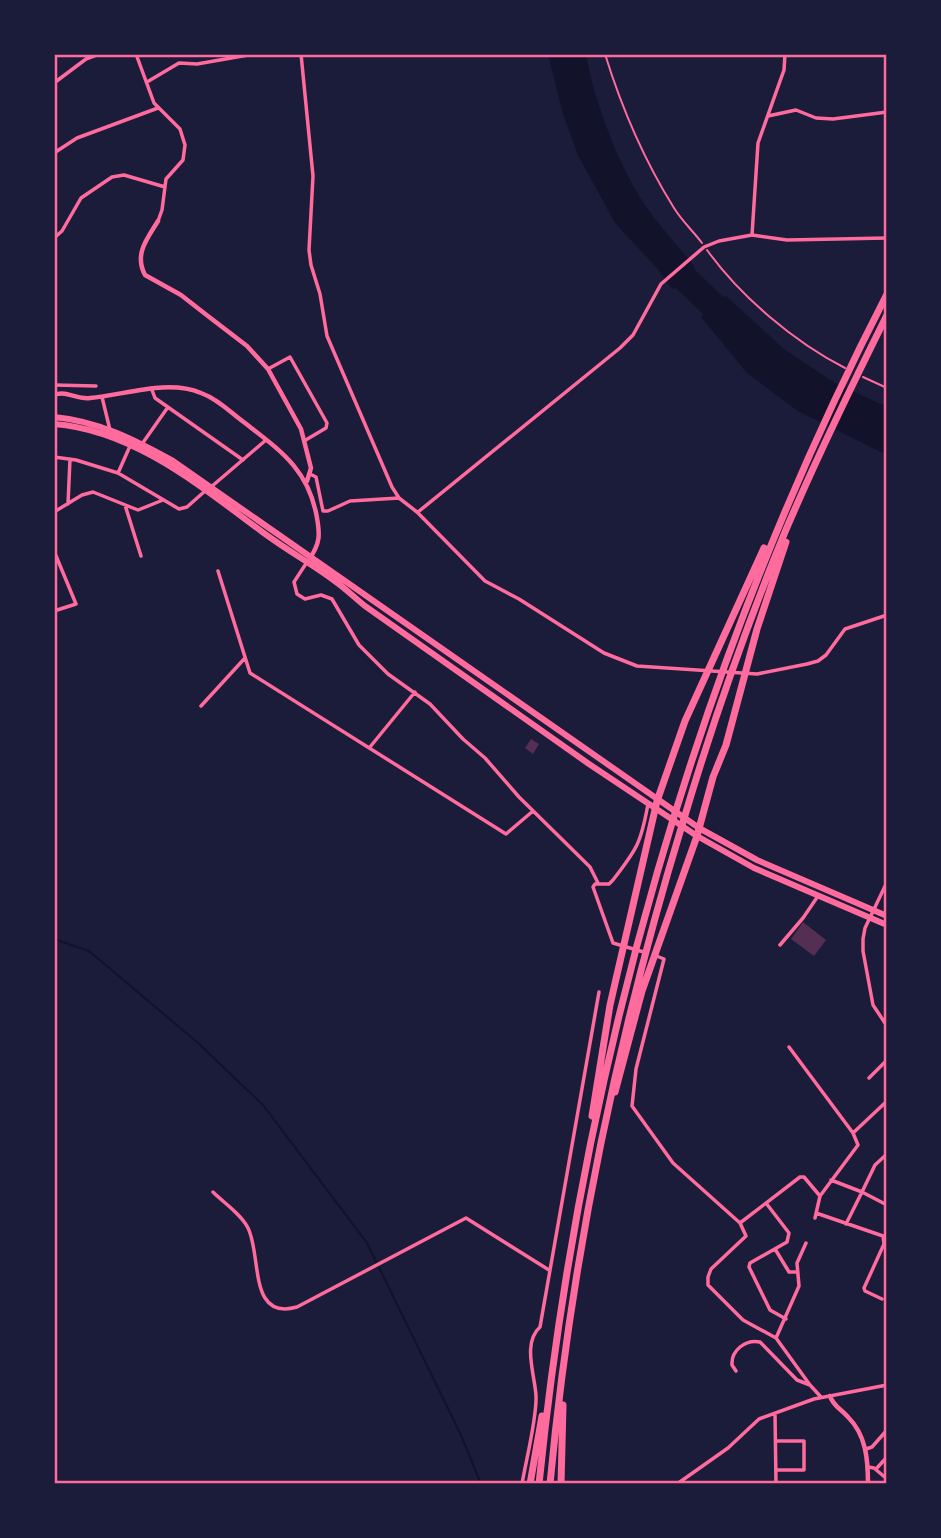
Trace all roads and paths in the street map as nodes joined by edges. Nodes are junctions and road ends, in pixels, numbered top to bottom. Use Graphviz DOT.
graph roads {
  1 [pos="99,54"];
  2 [pos="136,54"];
  3 [pos="254,54"];
  4 [pos="301,54"];
  5 [pos="605,54"];
  6 [pos="785,54"];
  7 [pos="148,82"];
  8 [pos="54,83"];
  9 [pos="158,108"];
  10 [pos="887,112"];
  11 [pos="768,116"];
  12 [pos="54,153"];
  13 [pos="165,187"];
  14 [pos="158,221"];
  15 [pos="752,235"];
  16 [pos="887,237"];
  17 [pos="54,238"];
  18 [pos="702,243"];
  19 [pos="708,252"];
  20 [pos="887,295"];
  21 [pos="887,315"];
  22 [pos="845,368"];
  23 [pos="268,369"];
  24 [pos="855,373"];
  25 [pos="54,385"];
  26 [pos="96,386"];
  27 [pos="887,388"];
  28 [pos="152,390"];
  29 [pos="54,395"];
  30 [pos="102,397"];
  31 [pos="168,407"];
  32 [pos="54,417"];
  33 [pos="54,424"];
  34 [pos="110,430"];
  35 [pos="267,440"];
  36 [pos="304,441"];
  37 [pos="142,443"];
  38 [pos="130,446"];
  39 [pos="54,457"];
  40 [pos="70,459"];
  41 [pos="243,460"];
  42 [pos="806,463"];
  43 [pos="814,467"];
  44 [pos="118,473"];
  45 [pos="310,474"];
  46 [pos="306,481"];
  47 [pos="208,489"];
  48 [pos="399,498"];
  49 [pos="163,500"];
  50 [pos="68,504"];
  51 [pos="125,505"];
  52 [pos="54,512"];
  53 [pos="417,512"];
  54 [pos="54,551"];
  55 [pos="141,556"];
  56 [pos="309,560"];
  57 [pos="218,570"];
  58 [pos="54,611"];
  59 [pos="887,615"];
  60 [pos="246,658"];
  61 [pos="415,692"];
  62 [pos="201,706"];
  63 [pos="370,747"];
  64 [pos="648,804"];
  65 [pos="657,805"];
  66 [pos="533,811"];
  67 [pos="698,832"];
  68 [pos="887,882"];
  69 [pos="598,883"];
  70 [pos="818,896"];
  71 [pos="872,914"];
  72 [pos="887,916"];
  73 [pos="887,925"];
  74 [pos="780,945"];
  75 [pos="599,992"];
  76 [pos="887,1026"];
  77 [pos="789,1047"];
  78 [pos="887,1060"];
  79 [pos="869,1078"];
  80 [pos="887,1101"];
  81 [pos="853,1133"];
  82 [pos="598,1153"];
  83 [pos="887,1154"];
  84 [pos="586,1165"];
  85 [pos="831,1180"];
  86 [pos="213,1192"];
  87 [pos="862,1192"];
  88 [pos="820,1196"];
  89 [pos="765,1202"];
  90 [pos="886,1203"];
  91 [pos="740,1223"];
  92 [pos="846,1224"];
  93 [pos="806,1243"];
  94 [pos="775,1249"];
  95 [pos="549,1270"];
  96 [pos="798,1272"];
  97 [pos="883,1299"];
  98 [pos="786,1319"];
  99 [pos="776,1338"];
  100 [pos="565,1359"];
  101 [pos="553,1362"];
  102 [pos="736,1371"];
  103 [pos="810,1385"];
  104 [pos="887,1385"];
  105 [pos="830,1396"];
  106 [pos="821,1397"];
  107 [pos="775,1413"];
  108 [pos="887,1430"];
  109 [pos="776,1441"];
  110 [pos="866,1450"];
  111 [pos="887,1457"];
  112 [pos="868,1467"];
  113 [pos="876,1469"];
  114 [pos="776,1470"];
  115 [pos="887,1479"];
  116 [pos="522,1484"];
  117 [pos="530,1484"];
  118 [pos="539,1484"];
  119 [pos="550,1484"];
  120 [pos="561,1484"];
  121 [pos="678,1484"];
  122 [pos="776,1484"];
  123 [pos="868,1484"];
  1 -- 8 [label="street"];
  2 -- 7 [label="street"];
  3 -- 7 [label="street"];
  4 -- 48 [label="street"];
  5 -- 18 [label="path"];
  6 -- 11 [label="street"];
  7 -- 9 [label="street"];
  9 -- 12 [label="street"];
  9 -- 13 [label="street"];
  10 -- 11 [label="street"];
  11 -- 15 [label="street"];
  13 -- 14 [label="street"];
  13 -- 17 [label="street"];
  14 -- 23 [label="street"];
  15 -- 16 [label="street"];
  15 -- 53 [label="street"];
  19 -- 22 [label="path"];
  20 -- 42 [label="highway"];
  21 -- 43 [label="highway"];
  23 -- 36 [label="street"];
  23 -- 36 [label="street"];
  24 -- 27 [label="path"];
  25 -- 26 [label="street"];
  28 -- 30 [label="street"];
  28 -- 31 [label="street"];
  28 -- 35 [label="street"];
  29 -- 30 [label="street"];
  30 -- 34 [label="street"];
  31 -- 37 [label="street"];
  31 -- 41 [label="street"];
  32 -- 34 [label="main road"];
  33 -- 38 [label="main road"];
  34 -- 37 [label="main road"];
  35 -- 41 [label="street"];
  35 -- 46 [label="street"];
  36 -- 45 [label="street"];
  37 -- 47 [label="main road"];
  38 -- 44 [label="street"];
  38 -- 47 [label="main road"];
  39 -- 40 [label="street"];
  40 -- 44 [label="street"];
  40 -- 50 [label="street"];
  41 -- 47 [label="street"];
  42 -- 65 [label="highway"];
  42 -- 84 [label="highway"];
  43 -- 67 [label="highway"];
  43 -- 82 [label="highway"];
  44 -- 49 [label="street"];
  45 -- 46 [label="street"];
  45 -- 48 [label="street"];
  46 -- 56 [label="street"];
  47 -- 49 [label="street"];
  47 -- 56 [label="main road"];
  48 -- 53 [label="street"];
  49 -- 51 [label="street"];
  50 -- 51 [label="street"];
  50 -- 52 [label="street"];
  51 -- 55 [label="street"];
  53 -- 59 [label="street"];
  54 -- 58 [label="street"];
  56 -- 61 [label="street"];
  56 -- 64 [label="main road"];
  56 -- 65 [label="main road"];
  57 -- 60 [label="street"];
  60 -- 62 [label="street"];
  60 -- 63 [label="street"];
  61 -- 63 [label="street"];
  61 -- 66 [label="street"];
  63 -- 66 [label="street"];
  64 -- 65 [label="main road"];
  64 -- 69 [label="street"];
  65 -- 67 [label="main road"];
  65 -- 67 [label="main road"];
  65 -- 84 [label="highway"];
  66 -- 69 [label="street"];
  67 -- 70 [label="main road"];
  67 -- 71 [label="main road"];
  67 -- 82 [label="highway"];
  68 -- 71 [label="street"];
  69 -- 91 [label="street"];
  70 -- 71 [label="main road"];
  70 -- 74 [label="street"];
  71 -- 72 [label="main road"];
  71 -- 73 [label="main road"];
  71 -- 76 [label="street"];
  75 -- 95 [label="street"];
  77 -- 81 [label="street"];
  78 -- 79 [label="street"];
  80 -- 81 [label="street"];
  81 -- 85 [label="street"];
  82 -- 100 [label="highway"];
  83 -- 87 [label="street"];
  84 -- 101 [label="highway"];
  85 -- 87 [label="street"];
  85 -- 88 [label="street"];
  86 -- 95 [label="street"];
  87 -- 90 [label="street"];
  87 -- 92 [label="street"];
  88 -- 89 [label="street"];
  88 -- 92 [label="street"];
  89 -- 91 [label="street"];
  89 -- 94 [label="street"];
  91 -- 99 [label="street"];
  92 -- 97 [label="street"];
  93 -- 96 [label="street"];
  94 -- 96 [label="street"];
  94 -- 98 [label="street"];
  95 -- 116 [label="street"];
  96 -- 98 [label="street"];
  98 -- 99 [label="street"];
  99 -- 103 [label="street"];
  100 -- 119 [label="highway"];
  100 -- 120 [label="highway"];
  101 -- 117 [label="highway"];
  101 -- 118 [label="highway"];
  102 -- 103 [label="street"];
  103 -- 106 [label="street"];
  104 -- 105 [label="street"];
  105 -- 106 [label="street"];
  105 -- 110 [label="street"];
  106 -- 107 [label="street"];
  107 -- 109 [label="street"];
  107 -- 121 [label="street"];
  108 -- 110 [label="street"];
  109 -- 114 [label="street"];
  109 -- 114 [label="street"];
  110 -- 112 [label="street"];
  111 -- 113 [label="street"];
  112 -- 113 [label="street"];
  112 -- 123 [label="street"];
  113 -- 115 [label="street"];
  114 -- 122 [label="street"];
}
